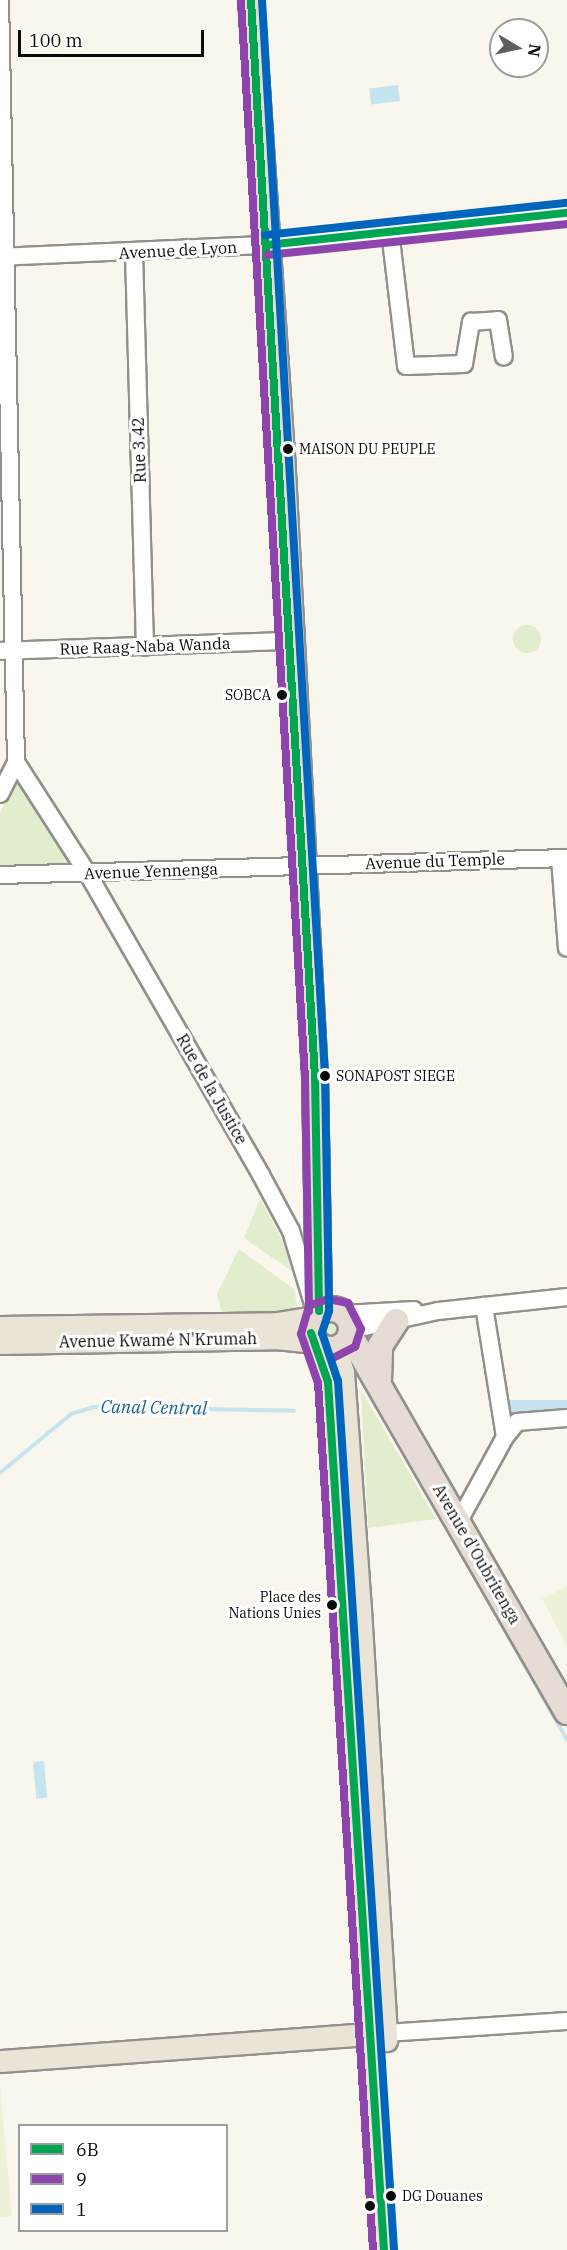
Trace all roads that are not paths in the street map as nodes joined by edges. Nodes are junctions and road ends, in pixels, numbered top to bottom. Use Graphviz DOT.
graph roads {
  1 [pos="0,0"];
  2 [pos="5,0"];
  3 [pos="251,0"];
  4 [pos="567,213"];
  5 [pos="390,231"];
  6 [pos="266,245"];
  7 [pos="134,253"];
  8 [pos="2,257"];
  9 [pos="504,357"];
  10 [pos="291,641"];
  11 [pos="145,647"];
  12 [pos="6,650"];
  13 [pos="16,762"];
  14 [pos="0,794"];
  15 [pos="564,858"];
  16 [pos="303,865"];
  17 [pos="88,874"];
  18 [pos="0,875"];
  19 [pos="567,948"];
  20 [pos="567,1297"];
  21 [pos="484,1306"];
  22 [pos="438,1311"];
  23 [pos="396,1321"];
  24 [pos="0,1327"];
  25 [pos="331,1328"];
  26 [pos="0,1343"];
  27 [pos="382,1390"];
  28 [pos="567,1418"];
  29 [pos="505,1437"];
  30 [pos="459,1521"];
  31 [pos="567,1712"];
  32 [pos="567,2021"];
  33 [pos="379,2033"];
  34 [pos="0,2061"];
  35 [pos="384,2250"];
  36 [pos="396,2250"];
  1 -- 2 [label="street"];
  1 -- 8 [label="street"];
  3 -- 6 [label="highway"];
  4 -- 5 [label="street, Avenue de Lyon"];
  5 -- 6 [label="street, Avenue de Lyon"];
  5 -- 9 [label="street"];
  6 -- 7 [label="street, Avenue de Lyon"];
  6 -- 10 [label="highway"];
  7 -- 8 [label="street, Avenue de Lyon"];
  7 -- 11 [label="street, Rue 3.42"];
  8 -- 12 [label="street"];
  10 -- 11 [label="street, Rue Raag-Naba Wanda"];
  10 -- 16 [label="highway"];
  11 -- 12 [label="street, Rue Raag-Naba Wanda"];
  12 -- 13 [label="street"];
  13 -- 14 [label="street"];
  13 -- 17 [label="street, Rue de la Justice"];
  15 -- 16 [label="street, Avenue du Temple"];
  15 -- 19 [label="street"];
  16 -- 17 [label="street, Avenue Yennenga"];
  16 -- 25 [label="highway"];
  17 -- 18 [label="street, Avenue Yennenga"];
  17 -- 25 [label="street, Rue de la Justice"];
  20 -- 21 [label="street"];
  21 -- 22 [label="street"];
  21 -- 29 [label="street"];
  22 -- 23 [label="street"];
  22 -- 25 [label="street"];
  23 -- 25 [label="street"];
  23 -- 27 [label="highway"];
  24 -- 25 [label="main road, Avenue Kwamé N'Krumah"];
  25 -- 26 [label="main road, Avenue Kwamé N'Krumah"];
  25 -- 27 [label="highway, Avenue d'Oubritenga"];
  25 -- 33 [label="main road"];
  27 -- 30 [label="highway, Avenue d'Oubritenga"];
  28 -- 29 [label="street"];
  29 -- 30 [label="street"];
  30 -- 31 [label="highway, Avenue d'Oubritenga"];
  32 -- 33 [label="street"];
  33 -- 34 [label="main road"];
  33 -- 35 [label="main road"];
  33 -- 36 [label="main road"];
}
